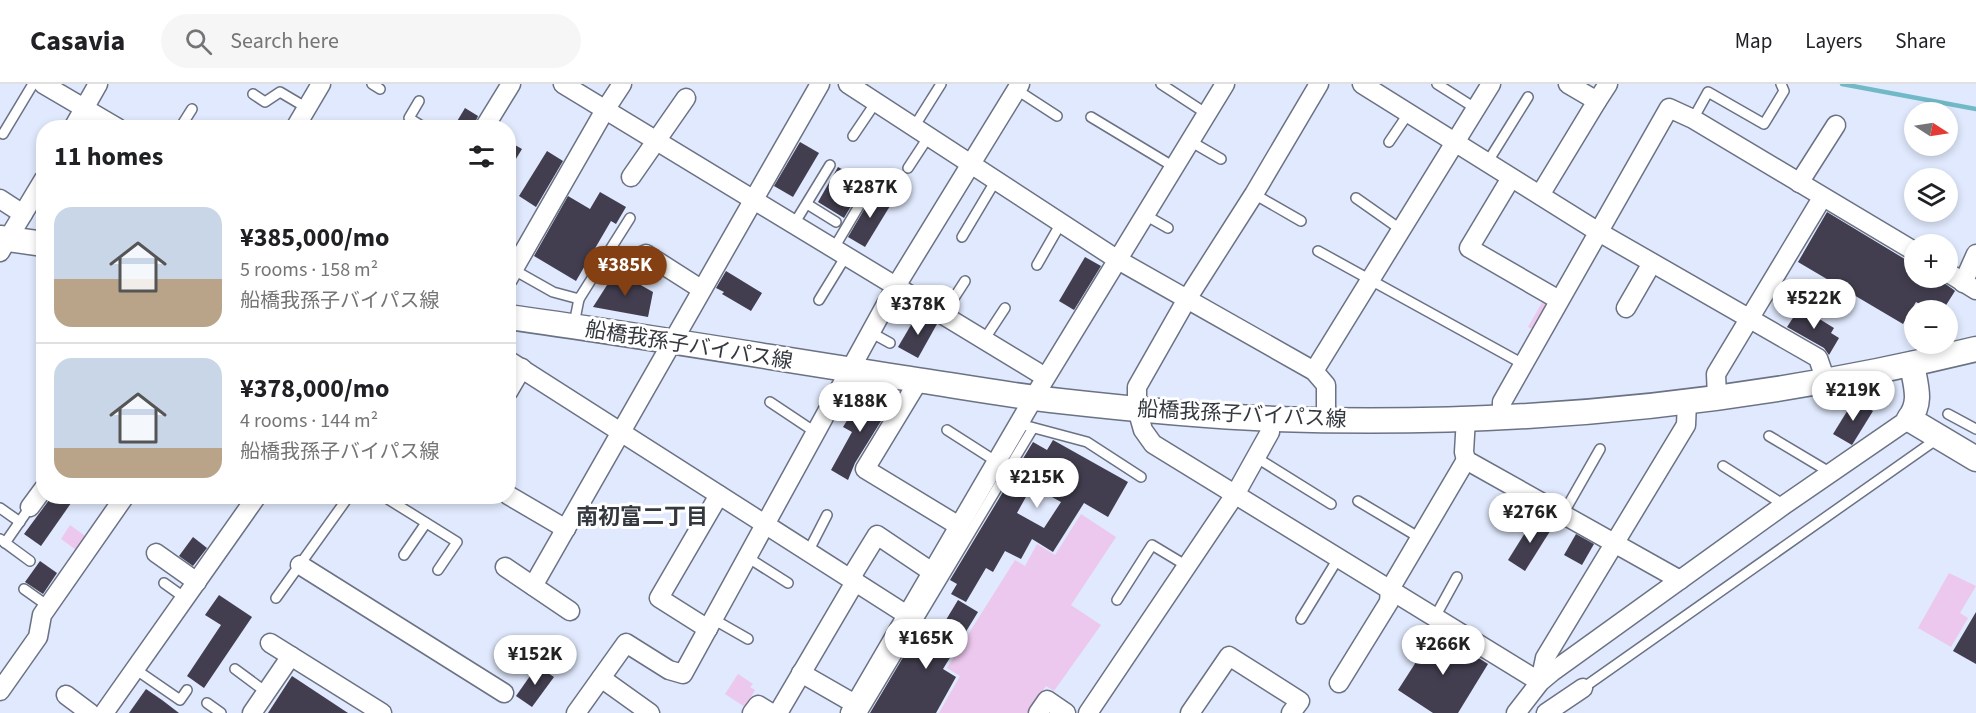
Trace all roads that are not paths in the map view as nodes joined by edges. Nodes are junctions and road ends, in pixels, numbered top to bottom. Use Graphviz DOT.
graph roads {
  1 [pos="33,84"];
  2 [pos="43,84"];
  3 [pos="98,84"];
  4 [pos="321,84"];
  5 [pos="511,84"];
  6 [pos="563,84"];
  7 [pos="622,84"];
  8 [pos="820,84"];
  9 [pos="848,84"];
  10 [pos="941,84"];
  11 [pos="1161,84"];
  12 [pos="1225,84"];
  13 [pos="1320,84"];
  14 [pos="1437,84"];
  15 [pos="1491,84"];
  16 [pos="1568,84"];
  17 [pos="1608,84"];
  18 [pos="1781,84"];
  19 [pos="1367,85"];
  20 [pos="1019,87"];
  21 [pos="870,93"];
  22 [pos="253,94"];
  23 [pos="1528,97"];
  24 [pos="686,98"];
  25 [pos="419,101"];
  26 [pos="1597,101"];
  27 [pos="84,108"];
  28 [pos="307,108"];
  29 [pos="1475,108"];
  30 [pos="192,109"];
  31 [pos="605,110"];
  32 [pos="1207,114"];
  33 [pos="1408,114"];
  34 [pos="1057,116"];
  35 [pos="1091,117"];
  36 [pos="1693,119"];
  37 [pos="77,120"];
  38 [pos="104,120"];
  39 [pos="185,120"];
  40 [pos="300,120"];
  41 [pos="412,120"];
  42 [pos="489,120"];
  43 [pos="1836,125"];
  44 [pos="922,132"];
  45 [pos="3,134"];
  46 [pos="853,136"];
  47 [pos="656,141"];
  48 [pos="1190,141"];
  49 [pos="1389,142"];
  50 [pos="1454,142"];
  51 [pos="1221,159"];
  52 [pos="1487,163"];
  53 [pos="971,164"];
  54 [pos="830,165"];
  55 [pos="1174,167"];
  56 [pos="908,168"];
  57 [pos="630,177"];
  58 [pos="1510,178"];
  59 [pos="996,180"];
  60 [pos="1799,183"];
  61 [pos="869,189"];
  62 [pos="36,192"];
  63 [pos="1254,194"];
  64 [pos="1540,195"];
  65 [pos="1356,198"];
  66 [pos="1822,198"];
  67 [pos="0,199"];
  68 [pos="753,200"];
  69 [pos="807,204"];
  70 [pos="23,214"];
  71 [pos="1145,215"];
  72 [pos="630,218"];
  73 [pos="1301,221"];
  74 [pos="836,222"];
  75 [pos="1061,223"];
  76 [pos="794,224"];
  77 [pos="1168,228"];
  78 [pos="1400,229"];
  79 [pos="1597,231"];
  80 [pos="962,237"];
  81 [pos="3,243"];
  82 [pos="36,244"];
  83 [pos="1904,245"];
  84 [pos="1318,251"];
  85 [pos="840,252"];
  86 [pos="646,254"];
  87 [pos="1976,254"];
  88 [pos="1118,261"];
  89 [pos="1652,262"];
  90 [pos="516,265"];
  91 [pos="1037,265"];
  92 [pos="516,276"];
  93 [pos="1370,278"];
  94 [pos="965,281"];
  95 [pos="896,286"];
  96 [pos="1970,286"];
  97 [pos="701,289"];
  98 [pos="579,299"];
  99 [pos="1187,299"];
  100 [pos="819,300"];
  101 [pos="1559,300"];
  102 [pos="1005,308"];
  103 [pos="1626,308"];
  104 [pos="943,315"];
  105 [pos="516,318"];
  106 [pos="1749,320"];
  107 [pos="573,327"];
  108 [pos="870,332"];
  109 [pos="984,340"];
  110 [pos="671,342"];
  111 [pos="890,344"];
  112 [pos="1976,349"];
  113 [pos="1522,364"];
  114 [pos="1912,364"];
  115 [pos="516,365"];
  116 [pos="849,369"];
  117 [pos="1314,371"];
  118 [pos="1037,372"];
  119 [pos="919,380"];
  120 [pos="1826,381"];
  121 [pos="1717,397"];
  122 [pos="1035,398"];
  123 [pos="770,402"];
  124 [pos="1687,402"];
  125 [pos="1137,409"];
  126 [pos="1948,414"];
  127 [pos="1502,417"];
  128 [pos="1270,418"];
  129 [pos="1466,418"];
  130 [pos="1909,419"];
  131 [pos="1326,420"];
  132 [pos="1026,426"];
  133 [pos="1976,429"];
  134 [pos="947,430"];
  135 [pos="815,432"];
  136 [pos="622,433"];
  137 [pos="1769,436"];
  138 [pos="1941,437"];
  139 [pos="1600,449"];
  140 [pos="1257,458"];
  141 [pos="1976,459"];
  142 [pos="1466,460"];
  143 [pos="997,462"];
  144 [pos="1723,466"];
  145 [pos="1831,473"];
  146 [pos="1141,477"];
  147 [pos="1236,493"];
  148 [pos="719,495"];
  149 [pos="36,499"];
  150 [pos="516,500"];
  151 [pos="1358,501"];
  152 [pos="119,504"];
  153 [pos="249,504"];
  154 [pos="343,504"];
  155 [pos="395,504"];
  156 [pos="1331,504"];
  157 [pos="1784,505"];
  158 [pos="0,508"];
  159 [pos="25,514"];
  160 [pos="1563,514"];
  161 [pos="827,515"];
  162 [pos="426,524"];
  163 [pos="765,524"];
  164 [pos="959,526"];
  165 [pos="566,529"];
  166 [pos="1420,538"];
  167 [pos="2,541"];
  168 [pos="1615,543"];
  169 [pos="808,552"];
  170 [pos="156,553"];
  171 [pos="404,555"];
  172 [pos="747,557"];
  173 [pos="1339,557"];
  174 [pos="30,561"];
  175 [pos="300,565"];
  176 [pos="1187,566"];
  177 [pos="505,567"];
  178 [pos="438,570"];
  179 [pos="932,572"];
  180 [pos="1457,577"];
  181 [pos="1680,580"];
  182 [pos="197,582"];
  183 [pos="855,582"];
  184 [pos="164,583"];
  185 [pos="788,583"];
  186 [pos="533,586"];
  187 [pos="24,589"];
  188 [pos="1390,589"];
  189 [pos="185,598"];
  190 [pos="276,598"];
  191 [pos="1117,600"];
  192 [pos="48,606"];
  193 [pos="570,610"];
  194 [pos="907,615"];
  195 [pos="1435,617"];
  196 [pos="1301,619"];
  197 [pos="711,624"];
  198 [pos="748,639"];
  199 [pos="270,643"];
  200 [pos="291,656"];
  201 [pos="135,669"];
  202 [pos="235,669"];
  203 [pos="801,673"];
  204 [pos="601,678"];
  205 [pos="1540,682"];
  206 [pos="1339,683"];
  207 [pos="1583,688"];
  208 [pos="187,690"];
  209 [pos="0,691"];
  210 [pos="266,692"];
  211 [pos="504,693"];
  212 [pos="66,695"];
  213 [pos="207,704"];
  214 [pos="856,710"];
  215 [pos="1525,710"];
  216 [pos="90,713"];
  217 [pos="104,713"];
  218 [pos="221,713"];
  219 [pos="252,713"];
  220 [pos="382,713"];
  221 [pos="576,713"];
  222 [pos="650,713"];
  223 [pos="752,713"];
  224 [pos="771,713"];
  225 [pos="778,713"];
  226 [pos="1038,713"];
  227 [pos="1066,713"];
  228 [pos="1088,713"];
  229 [pos="1190,713"];
  230 [pos="1291,713"];
  231 [pos="1546,713"];
  1 -- 45 [label="lane"];
  2 -- 27 [label="street"];
  3 -- 27 [label="street"];
  4 -- 28 [label="street"];
  5 -- 42 [label="street"];
  6 -- 31 [label="street"];
  7 -- 31 [label="street"];
  8 -- 68 [label="street"];
  9 -- 21 [label="street"];
  10 -- 44 [label="lane"];
  11 -- 32 [label="lane"];
  12 -- 32 [label="street"];
  13 -- 63 [label="street"];
  14 -- 29 [label="lane"];
  15 -- 29 [label="street"];
  16 -- 26 [label="street"];
  17 -- 26 [label="street"];
  18 -- 36 [label="lane"];
  19 -- 33 [label="street"];
  20 -- 34 [label="lane"];
  20 -- 53 [label="street"];
  21 -- 44 [label="street"];
  21 -- 46 [label="lane"];
  22 -- 28 [label="lane"];
  23 -- 52 [label="lane"];
  24 -- 47 [label="street"];
  25 -- 41 [label="lane"];
  26 -- 64 [label="street"];
  27 -- 37 [label="street"];
  27 -- 38 [label="street"];
  28 -- 40 [label="street"];
  29 -- 50 [label="street"];
  30 -- 39 [label="lane"];
  31 -- 47 [label="street"];
  31 -- 90 [label="street"];
  32 -- 48 [label="street"];
  33 -- 49 [label="lane"];
  33 -- 50 [label="street"];
  35 -- 55 [label="lane"];
  36 -- 60 [label="street"];
  36 -- 79 [label="street"];
  43 -- 60 [label="street"];
  44 -- 53 [label="street"];
  44 -- 56 [label="lane"];
  47 -- 57 [label="street"];
  47 -- 68 [label="street"];
  48 -- 51 [label="lane"];
  48 -- 55 [label="street"];
  50 -- 52 [label="street"];
  50 -- 78 [label="street"];
  52 -- 58 [label="street"];
  53 -- 59 [label="street"];
  53 -- 95 [label="street"];
  54 -- 69 [label="lane"];
  55 -- 71 [label="street"];
  58 -- 64 [label="street"];
  58 -- 101 [label="street"];
  59 -- 75 [label="street"];
  59 -- 80 [label="lane"];
  60 -- 66 [label="street"];
  61 -- 85 [label="lane"];
  62 -- 70 [label="street"];
  63 -- 73 [label="lane"];
  63 -- 99 [label="street"];
  64 -- 79 [label="street"];
  65 -- 78 [label="lane"];
  66 -- 83 [label="street"];
  66 -- 106 [label="street"];
  67 -- 70 [label="street"];
  68 -- 76 [label="street"];
  68 -- 97 [label="street"];
  69 -- 74 [label="lane"];
  69 -- 76 [label="lane"];
  70 -- 81 [label="street"];
  71 -- 77 [label="lane"];
  71 -- 88 [label="street"];
  72 -- 98 [label="lane"];
  75 -- 88 [label="street"];
  75 -- 91 [label="lane"];
  76 -- 85 [label="street"];
  78 -- 93 [label="street"];
  79 -- 89 [label="street"];
  79 -- 101 [label="street"];
  81 -- 82 [label="street"];
  84 -- 93 [label="lane"];
  85 -- 95 [label="street"];
  85 -- 100 [label="lane"];
  86 -- 97 [label="street"];
  87 -- 96 [label="street"];
  88 -- 99 [label="street"];
  88 -- 122 [label="street"];
  89 -- 103 [label="street"];
  89 -- 106 [label="street"];
  92 -- 98 [label="lane"];
  93 -- 113 [label="lane"];
  93 -- 117 [label="street"];
  94 -- 104 [label="lane"];
  95 -- 104 [label="street"];
  95 -- 108 [label="street"];
  97 -- 110 [label="street"];
  98 -- 107 [label="lane"];
  99 -- 117 [label="street"];
  99 -- 125 [label="street"];
  101 -- 113 [label="street"];
  102 -- 109 [label="lane"];
  104 -- 109 [label="street"];
  105 -- 107 [label="street, 船橋我孫子バイパス線"];
  106 -- 120 [label="street"];
  106 -- 121 [label="street"];
  107 -- 110 [label="street, 船橋我孫子バイパス線"];
  108 -- 111 [label="lane"];
  108 -- 116 [label="street"];
  109 -- 118 [label="street"];
  110 -- 116 [label="street, 船橋我孫子バイパス線"];
  110 -- 136 [label="street"];
  112 -- 114 [label="street, 船橋我孫子バイパス線"];
  113 -- 127 [label="street"];
  114 -- 120 [label="street, 船橋我孫子バイパス線"];
  114 -- 130 [label="street"];
  115 -- 136 [label="street"];
  116 -- 119 [label="street, 船橋我孫子バイパス線"];
  116 -- 135 [label="street"];
  117 -- 131 [label="street"];
  119 -- 122 [label="street, 船橋我孫子バイパス線"];
  119 -- 164 [label="street"];
  120 -- 121 [label="street, 船橋我孫子バイパス線"];
  121 -- 124 [label="street, 船橋我孫子バイパス線"];
  122 -- 125 [label="street, 船橋我孫子バイパス線"];
  122 -- 132 [label="street"];
  123 -- 135 [label="lane"];
  124 -- 127 [label="street, 船橋我孫子バイパス線"];
  124 -- 168 [label="street"];
  125 -- 128 [label="street, 船橋我孫子バイパス線"];
  125 -- 147 [label="street"];
  126 -- 133 [label="lane"];
  127 -- 129 [label="street, 船橋我孫子バイパス線"];
  128 -- 131 [label="street, 船橋我孫子バイパス線"];
  128 -- 140 [label="street"];
  129 -- 131 [label="street, 船橋我孫子バイパス線"];
  129 -- 142 [label="street"];
  130 -- 138 [label="street"];
  130 -- 145 [label="street"];
  132 -- 143 [label="street"];
  132 -- 146 [label="lane"];
  132 -- 214 [label="lane"];
  134 -- 143 [label="lane"];
  135 -- 163 [label="street"];
  136 -- 148 [label="street"];
  136 -- 165 [label="street"];
  137 -- 145 [label="lane"];
  138 -- 141 [label="street"];
  138 -- 207 [label="lane"];
  139 -- 160 [label="lane"];
  140 -- 147 [label="street"];
  140 -- 156 [label="lane"];
  142 -- 160 [label="street"];
  142 -- 166 [label="street"];
  143 -- 164 [label="street"];
  144 -- 157 [label="lane"];
  145 -- 157 [label="street"];
  147 -- 173 [label="street"];
  147 -- 176 [label="street"];
  148 -- 163 [label="street"];
  148 -- 197 [label="street"];
  149 -- 159 [label="street"];
  150 -- 165 [label="street"];
  151 -- 166 [label="lane"];
  152 -- 192 [label="street"];
  153 -- 182 [label="street"];
  154 -- 175 [label="lane"];
  155 -- 162 [label="lane"];
  157 -- 181 [label="street"];
  158 -- 159 [label="lane"];
  159 -- 167 [label="lane"];
  160 -- 168 [label="street"];
  161 -- 169 [label="lane"];
  162 -- 171 [label="lane"];
  162 -- 178 [label="lane"];
  163 -- 169 [label="street"];
  163 -- 172 [label="street"];
  164 -- 179 [label="street"];
  165 -- 186 [label="street"];
  166 -- 188 [label="street"];
  167 -- 174 [label="lane"];
  168 -- 181 [label="street"];
  168 -- 205 [label="street"];
  169 -- 183 [label="street"];
  170 -- 182 [label="street"];
  172 -- 185 [label="lane"];
  172 -- 197 [label="street"];
  173 -- 188 [label="street"];
  173 -- 196 [label="lane"];
  175 -- 190 [label="lane"];
  175 -- 211 [label="street"];
  176 -- 191 [label="lane"];
  176 -- 228 [label="street"];
  177 -- 186 [label="street"];
  179 -- 183 [label="street"];
  179 -- 194 [label="street"];
  180 -- 195 [label="lane"];
  181 -- 205 [label="street"];
  182 -- 189 [label="street"];
  183 -- 194 [label="street"];
  183 -- 203 [label="street"];
  184 -- 189 [label="lane"];
  186 -- 193 [label="street"];
  187 -- 192 [label="lane"];
  188 -- 195 [label="street"];
  188 -- 206 [label="street"];
  189 -- 201 [label="street"];
  192 -- 209 [label="street"];
  194 -- 214 [label="street"];
  195 -- 205 [label="street"];
  197 -- 198 [label="lane"];
  197 -- 204 [label="street"];
  199 -- 200 [label="street"];
  200 -- 210 [label="street"];
  200 -- 220 [label="street"];
  201 -- 208 [label="lane"];
  201 -- 217 [label="street"];
  202 -- 210 [label="lane"];
  203 -- 214 [label="street"];
  203 -- 225 [label="street"];
  204 -- 221 [label="street"];
  204 -- 222 [label="street"];
  205 -- 215 [label="street"];
  207 -- 231 [label="street"];
  210 -- 219 [label="street"];
  212 -- 216 [label="street"];
  213 -- 218 [label="lane"];
  223 -- 224 [label="street"];
  226 -- 227 [label="street"];
  229 -- 230 [label="street"];
}
